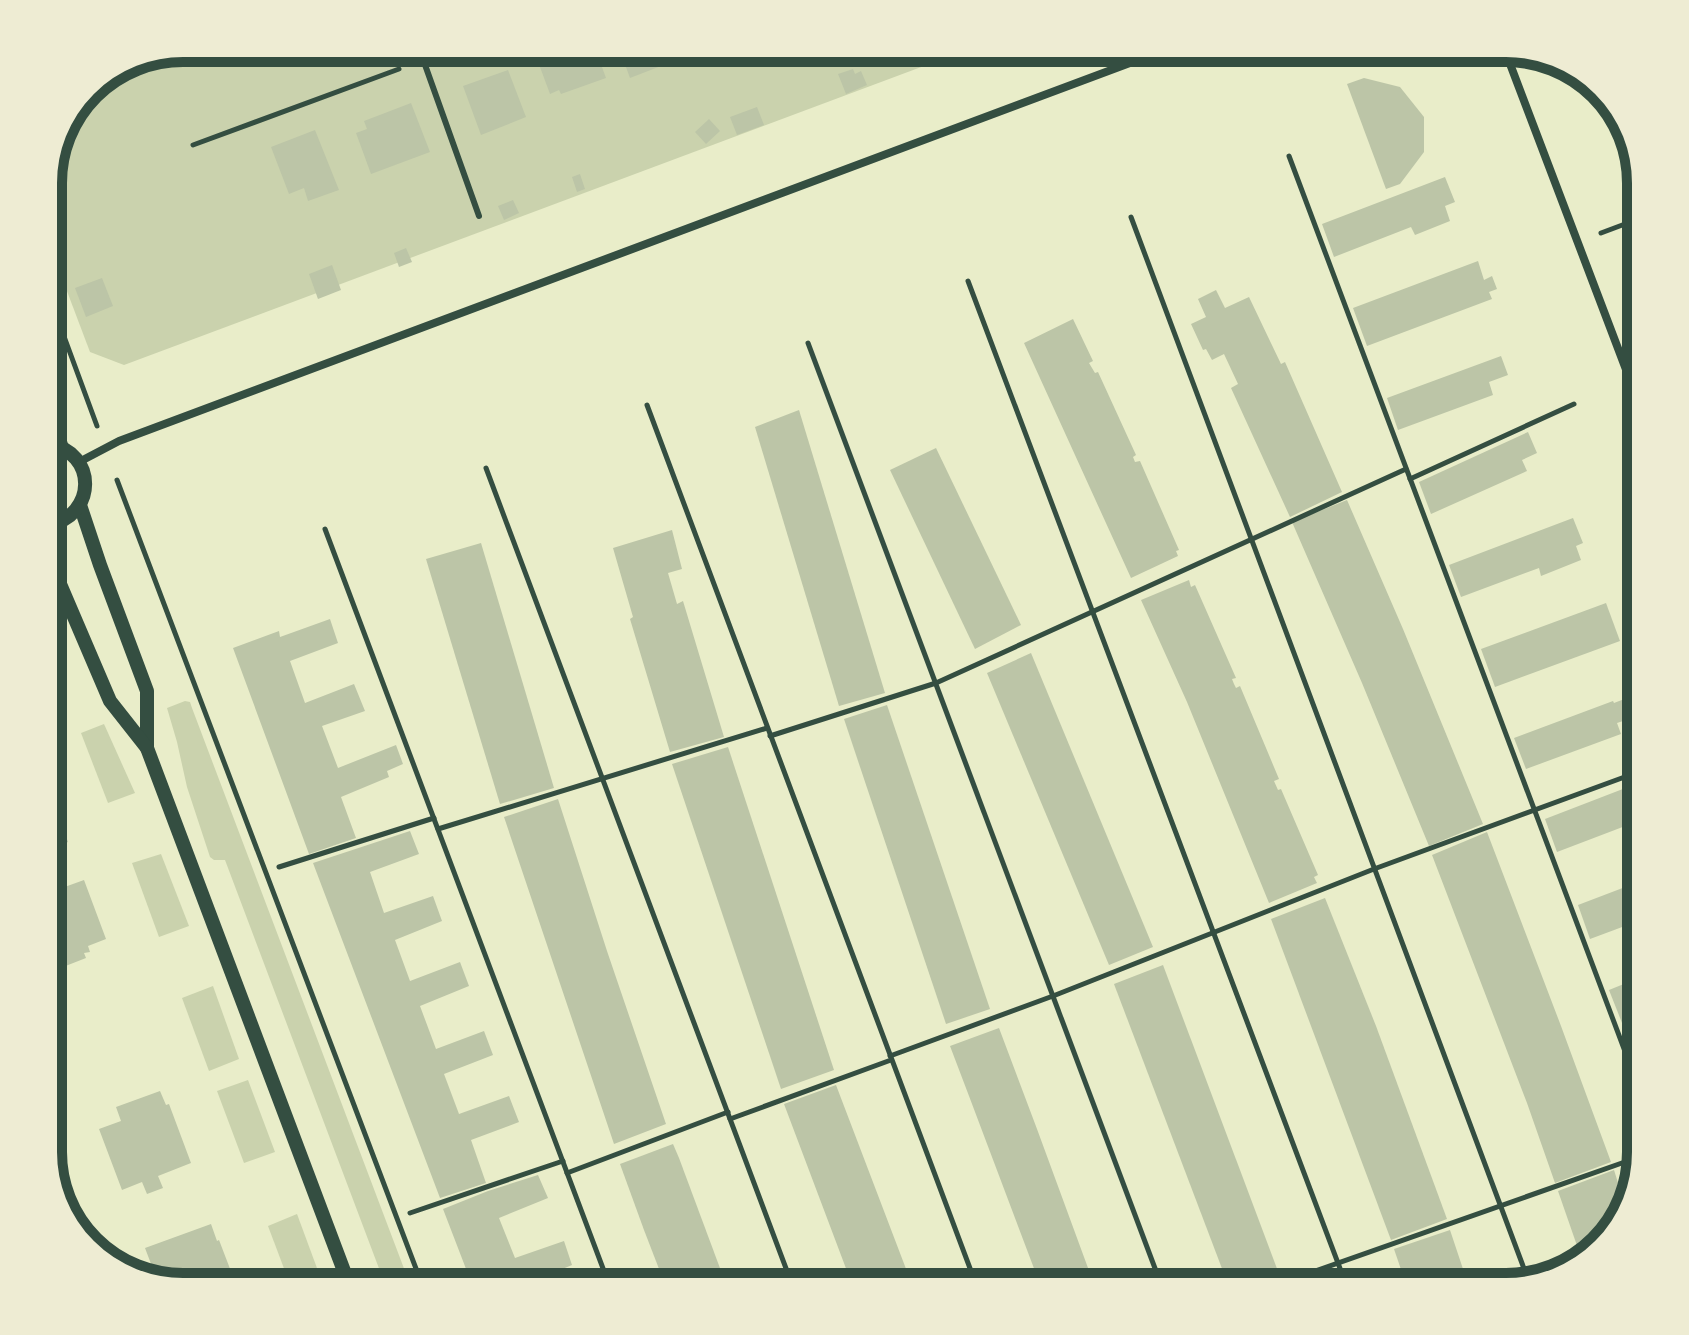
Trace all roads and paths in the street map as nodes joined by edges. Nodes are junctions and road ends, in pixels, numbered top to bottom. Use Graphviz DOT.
graph roads {
  1 [pos="419,62"];
  2 [pos="425,62"];
  3 [pos="1133,62"];
  4 [pos="1509,62"];
  5 [pos="193,145"];
  6 [pos="1289,156"];
  7 [pos="479,216"];
  8 [pos="1131,217"];
  9 [pos="1627,223"];
  10 [pos="1577,242"];
  11 [pos="968,281"];
  12 [pos="62,331"];
  13 [pos="808,343"];
  14 [pos="1627,372"];
  15 [pos="1574,404"];
  16 [pos="647,405"];
  17 [pos="95,422"];
  18 [pos="62,449"];
  19 [pos="79,462"];
  20 [pos="486,468"];
  21 [pos="1406,468"];
  22 [pos="114,473"];
  23 [pos="1410,479"];
  24 [pos="80,505"];
  25 [pos="62,521"];
  26 [pos="325,529"];
  27 [pos="1251,539"];
  28 [pos="62,589"];
  29 [pos="1092,611"];
  30 [pos="936,683"];
  31 [pos="767,728"];
  32 [pos="770,736"];
  33 [pos="147,748"];
  34 [pos="1627,776"];
  35 [pos="603,780"];
  36 [pos="1535,811"];
  37 [pos="434,818"];
  38 [pos="438,829"];
  39 [pos="279,867"];
  40 [pos="1374,869"];
  41 [pos="1214,933"];
  42 [pos="1053,996"];
  43 [pos="1627,1057"];
  44 [pos="890,1058"];
  45 [pos="728,1112"];
  46 [pos="730,1119"];
  47 [pos="563,1161"];
  48 [pos="1626,1161"];
  49 [pos="567,1173"];
  50 [pos="1501,1206"];
  51 [pos="410,1213"];
  52 [pos="1338,1263"];
  53 [pos="1525,1271"];
  54 [pos="345,1273"];
  55 [pos="418,1273"];
  56 [pos="605,1273"];
  57 [pos="788,1273"];
  58 [pos="972,1273"];
  59 [pos="1157,1273"];
  60 [pos="1310,1273"];
  61 [pos="1342,1273"];
  1 -- 5 [label="path"];
  2 -- 7 [label="lane"];
  3 -- 19 [label="street"];
  4 -- 10 [label="street"];
  6 -- 21 [label="path"];
  8 -- 27 [label="path"];
  9 -- 10 [label="path"];
  10 -- 14 [label="street"];
  11 -- 29 [label="path"];
  12 -- 17 [label="path"];
  13 -- 30 [label="path"];
  15 -- 23 [label="path"];
  16 -- 31 [label="path"];
  18 -- 19 [label="street"];
  19 -- 24 [label="street"];
  20 -- 35 [label="path"];
  21 -- 23 [label="path"];
  21 -- 27 [label="path"];
  22 -- 55 [label="path"];
  23 -- 36 [label="path"];
  24 -- 25 [label="street"];
  24 -- 33 [label="street"];
  26 -- 37 [label="path"];
  27 -- 29 [label="path"];
  27 -- 40 [label="path"];
  28 -- 33 [label="street"];
  29 -- 30 [label="path"];
  29 -- 41 [label="path"];
  30 -- 32 [label="path"];
  30 -- 42 [label="path"];
  31 -- 32 [label="path"];
  31 -- 35 [label="path"];
  32 -- 44 [label="path"];
  33 -- 54 [label="street"];
  34 -- 36 [label="path"];
  35 -- 38 [label="path"];
  35 -- 45 [label="path"];
  36 -- 40 [label="path"];
  36 -- 43 [label="path"];
  37 -- 38 [label="path"];
  37 -- 39 [label="path"];
  38 -- 47 [label="path"];
  40 -- 41 [label="path"];
  40 -- 50 [label="path"];
  41 -- 42 [label="path"];
  41 -- 52 [label="path"];
  42 -- 44 [label="path"];
  42 -- 59 [label="path"];
  44 -- 46 [label="path"];
  44 -- 58 [label="path"];
  45 -- 46 [label="path"];
  45 -- 49 [label="path"];
  46 -- 57 [label="path"];
  47 -- 49 [label="path"];
  47 -- 51 [label="path"];
  48 -- 50 [label="path"];
  49 -- 56 [label="path"];
  50 -- 52 [label="path"];
  50 -- 53 [label="path"];
  52 -- 60 [label="path"];
  52 -- 61 [label="path"];
}
